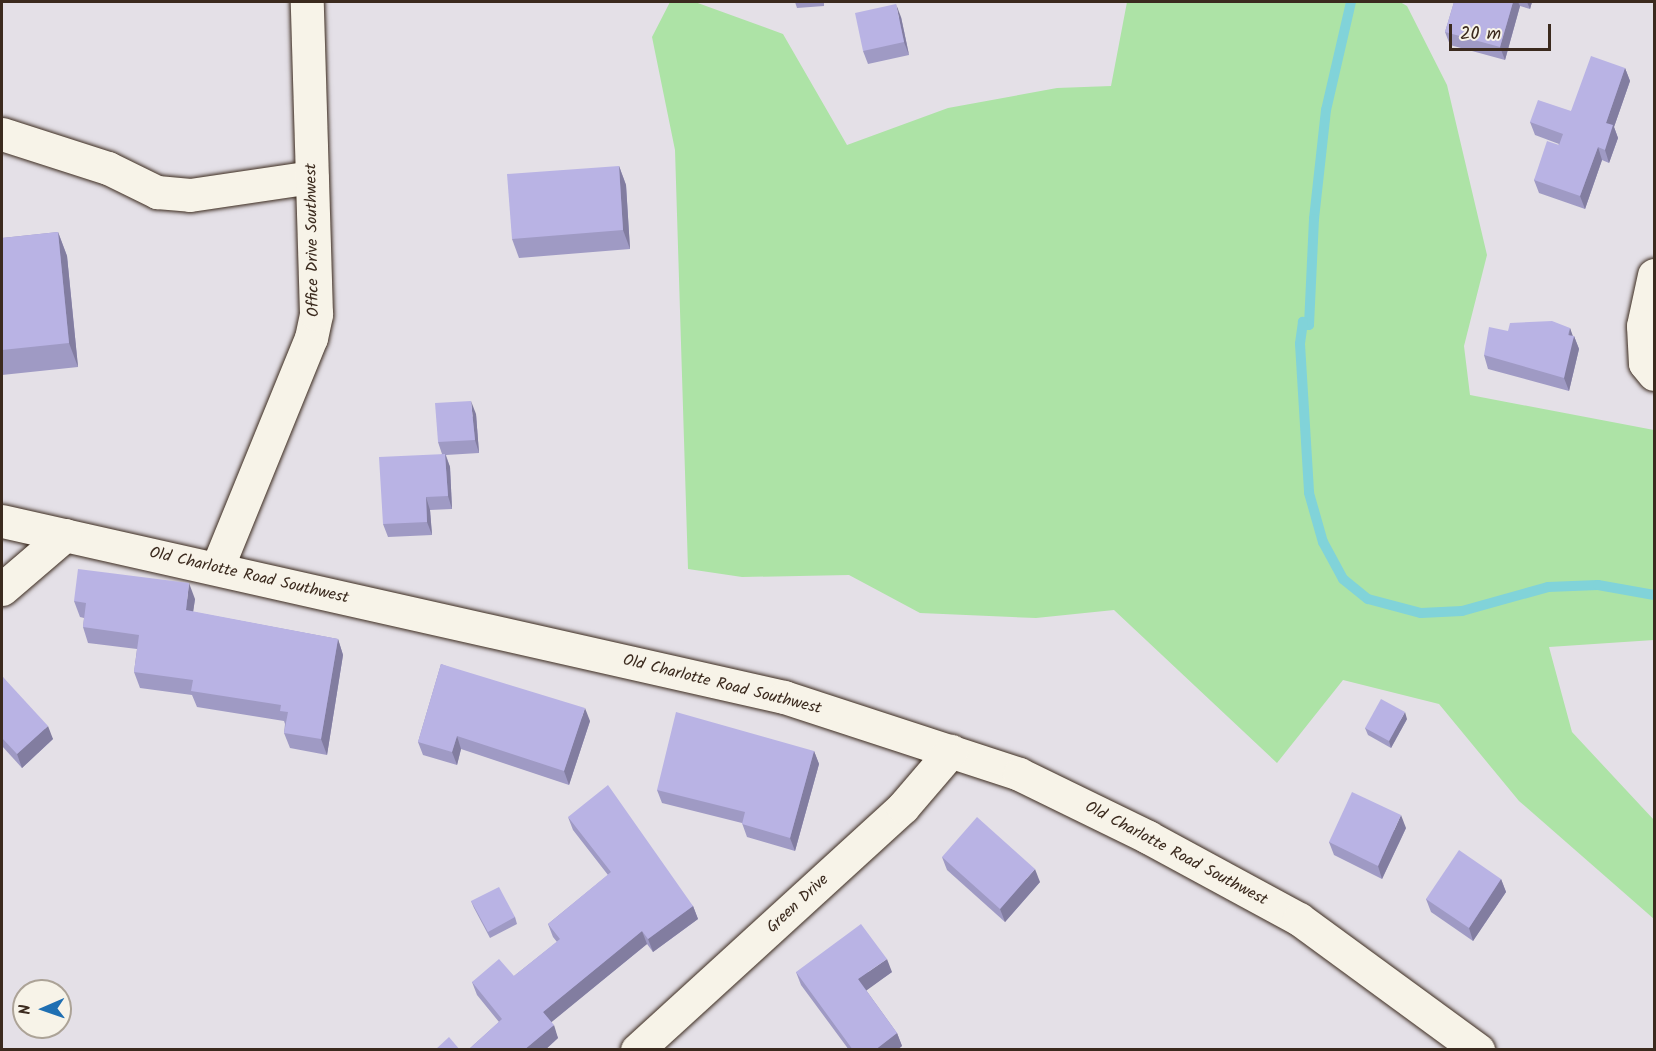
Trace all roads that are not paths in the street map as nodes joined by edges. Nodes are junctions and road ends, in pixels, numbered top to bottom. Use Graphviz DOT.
graph roads {
  1 [pos="307,2"];
  2 [pos="2,134"];
  3 [pos="312,177"];
  4 [pos="1654,275"];
  5 [pos="1654,374"];
  6 [pos="2,521"];
  7 [pos="65,535"];
  8 [pos="217,568"];
  9 [pos="2,590"];
  10 [pos="951,751"];
  11 [pos="637,1050"];
  12 [pos="1478,1050"];
  1 -- 3 [label="street, Office Drive Southwest"];
  2 -- 3 [label="street"];
  3 -- 8 [label="street, Office Drive Southwest"];
  4 -- 5 [label="street"];
  6 -- 7 [label="street, Old Charlotte Road Southwest"];
  7 -- 8 [label="street, Old Charlotte Road Southwest"];
  7 -- 9 [label="street"];
  8 -- 10 [label="street, Old Charlotte Road Southwest"];
  10 -- 11 [label="street, Green Drive"];
  10 -- 12 [label="street, Old Charlotte Road Southwest"];
}
